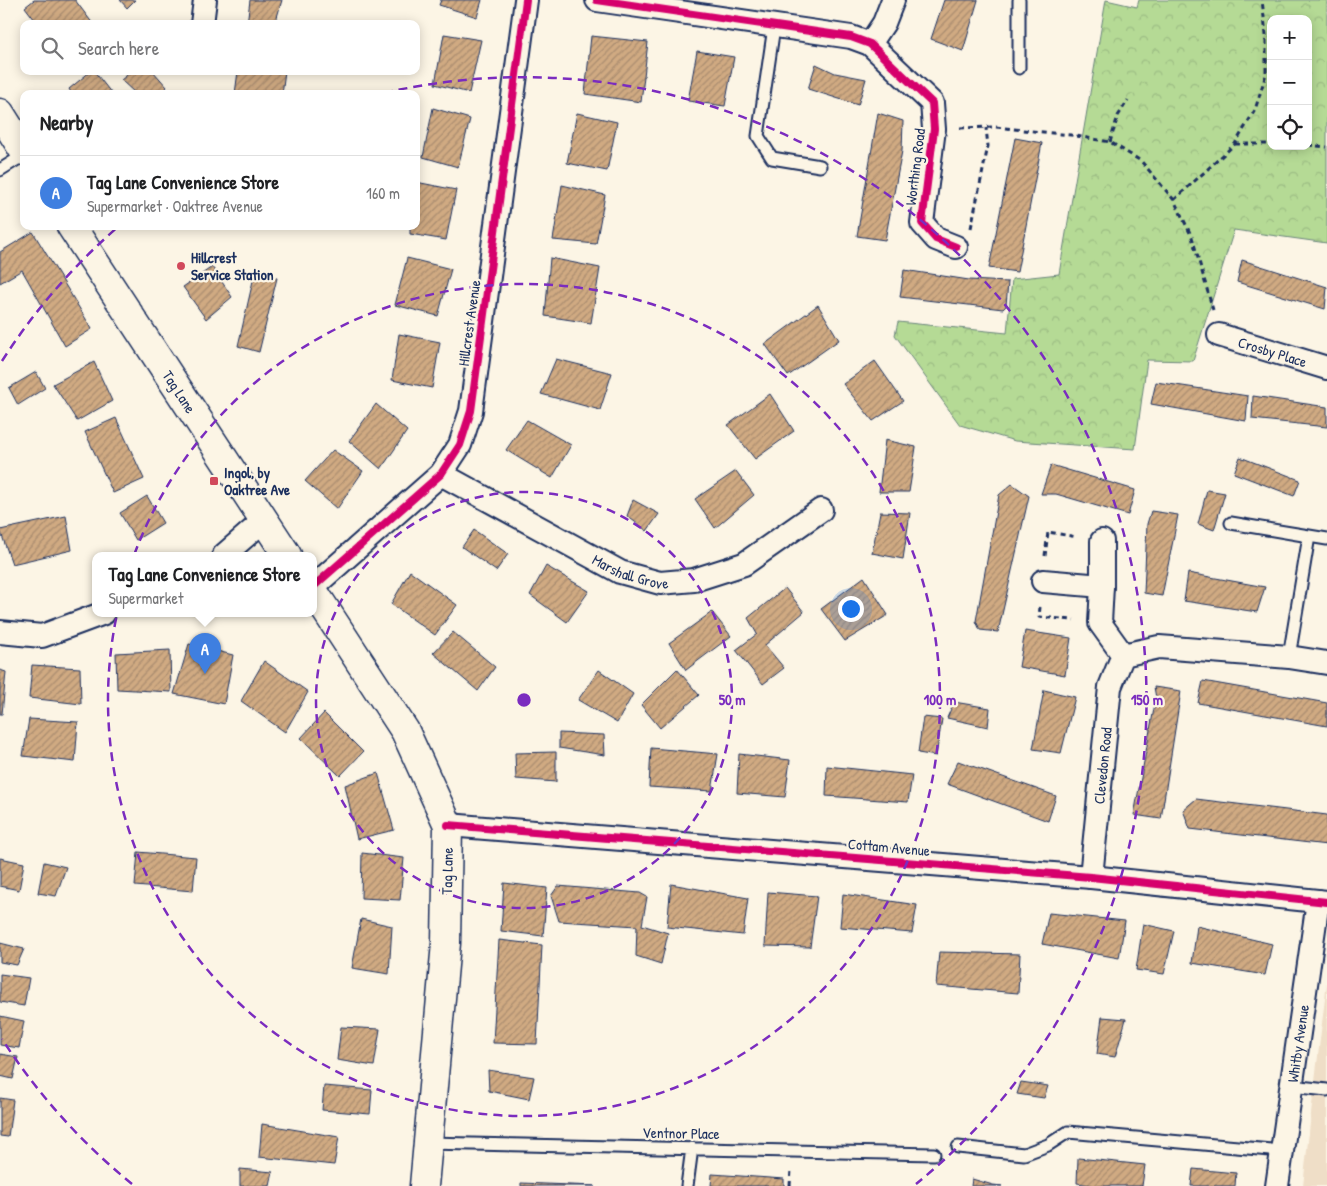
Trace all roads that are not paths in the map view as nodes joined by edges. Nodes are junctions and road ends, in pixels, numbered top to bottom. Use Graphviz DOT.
graph roads {
  1 [pos="205,0"];
  2 [pos="526,0"];
  3 [pos="597,0"];
  4 [pos="893,0"];
  5 [pos="1019,0"];
  6 [pos="202,20"];
  7 [pos="774,28"];
  8 [pos="870,44"];
  9 [pos="1019,68"];
  10 [pos="0,113"];
  11 [pos="20,145"];
  12 [pos="20,158"];
  13 [pos="820,166"];
  14 [pos="0,170"];
  15 [pos="74,230"];
  16 [pos="956,247"];
  17 [pos="1219,335"];
  18 [pos="1327,368"];
  19 [pos="441,474"];
  20 [pos="821,510"];
  21 [pos="263,520"];
  22 [pos="1231,523"];
  23 [pos="1309,536"];
  24 [pos="1327,539"];
  25 [pos="1102,541"];
  26 [pos="227,552"];
  27 [pos="286,552"];
  28 [pos="1043,581"];
  29 [pos="317,583"];
  30 [pos="1102,586"];
  31 [pos="317,597"];
  32 [pos="93,617"];
  33 [pos="0,632"];
  34 [pos="1123,656"];
  35 [pos="1289,657"];
  36 [pos="1327,663"];
  37 [pos="448,825"];
  38 [pos="1091,877"];
  39 [pos="1322,902"];
  40 [pos="1291,1086"];
  41 [pos="1327,1090"];
  42 [pos="428,1143"];
  43 [pos="958,1147"];
  44 [pos="692,1148"];
  45 [pos="1282,1151"];
  46 [pos="934,1154"];
  47 [pos="424,1186"];
  48 [pos="687,1186"];
  49 [pos="1277,1186"];
  1 -- 6 [label="street"];
  2 -- 19 [label="street, Hillcrest Avenue"];
  3 -- 7 [label="street, Worthing Road"];
  4 -- 8 [label="street"];
  5 -- 9 [label="lane"];
  7 -- 8 [label="street, Worthing Road"];
  7 -- 13 [label="lane"];
  8 -- 16 [label="street, Worthing Road"];
  10 -- 11 [label="main road"];
  12 -- 14 [label="lane"];
  15 -- 21 [label="main road, Tag Lane"];
  17 -- 18 [label="street, Crosby Place"];
  19 -- 20 [label="street, Marshall Grove"];
  19 -- 29 [label="street, Hillcrest Avenue"];
  21 -- 26 [label="street"];
  21 -- 27 [label="main road, Tag Lane"];
  22 -- 23 [label="lane"];
  23 -- 24 [label="lane"];
  23 -- 35 [label="lane"];
  25 -- 30 [label="street"];
  28 -- 30 [label="street"];
  30 -- 34 [label="street"];
  31 -- 37 [label="main road, Tag Lane"];
  32 -- 33 [label="street"];
  34 -- 35 [label="street"];
  34 -- 38 [label="street, Clevedon Road"];
  35 -- 36 [label="street"];
  37 -- 38 [label="street, Cottam Avenue"];
  37 -- 42 [label="main road, Tag Lane"];
  38 -- 39 [label="street, Cottam Avenue"];
  39 -- 40 [label="street, Whitby Avenue"];
  40 -- 41 [label="lane"];
  40 -- 45 [label="street, Whitby Avenue"];
  42 -- 44 [label="lane, Ventnor Place"];
  42 -- 47 [label="main road, Tag Lane"];
  43 -- 45 [label="lane"];
  44 -- 46 [label="lane, Ventnor Place"];
  44 -- 48 [label="lane"];
  45 -- 49 [label="street, Whitby Avenue"];
}
